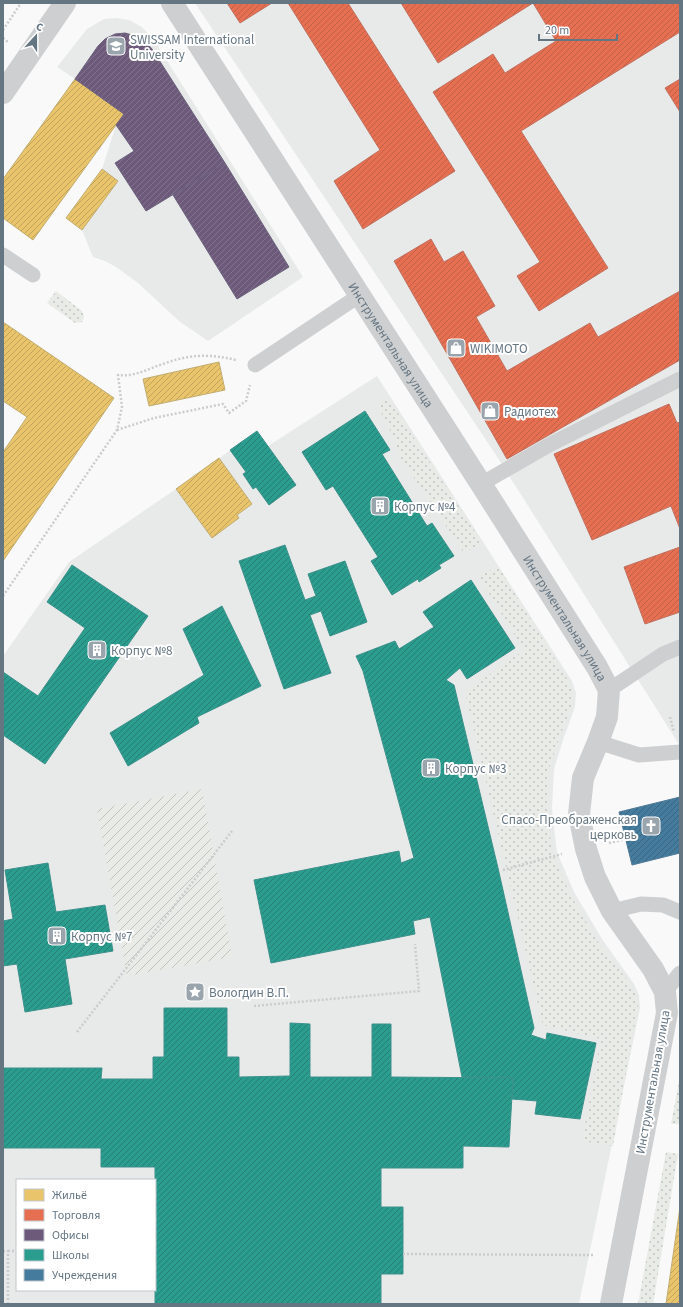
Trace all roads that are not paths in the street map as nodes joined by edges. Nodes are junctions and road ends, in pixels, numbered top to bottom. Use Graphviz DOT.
graph roads {
  1 [pos="64,3"];
  2 [pos="172,3"];
  3 [pos="3,93"];
  4 [pos="3,255"];
  5 [pos="33,275"];
  6 [pos="360,295"];
  7 [pos="255,365"];
  8 [pos="680,379"];
  9 [pos="481,484"];
  10 [pos="680,647"];
  11 [pos="609,690"];
  12 [pos="598,742"];
  13 [pos="680,752"];
  14 [pos="612,911"];
  15 [pos="680,912"];
  16 [pos="680,973"];
  17 [pos="673,989"];
  18 [pos="610,1304"];
  1 -- 3 [label="street"];
  2 -- 6 [label="street, Инструментальная улица"];
  4 -- 5 [label="lane"];
  6 -- 7 [label="lane"];
  6 -- 9 [label="street, Инструментальная улица"];
  8 -- 9 [label="lane"];
  9 -- 11 [label="street, Инструментальная улица"];
  10 -- 11 [label="lane"];
  11 -- 12 [label="street, Инструментальная улица"];
  12 -- 13 [label="lane"];
  12 -- 14 [label="street, Инструментальная улица"];
  14 -- 15 [label="lane"];
  14 -- 17 [label="street, Инструментальная улица"];
  16 -- 17 [label="lane"];
  17 -- 18 [label="street, Инструментальная улица"];
}
